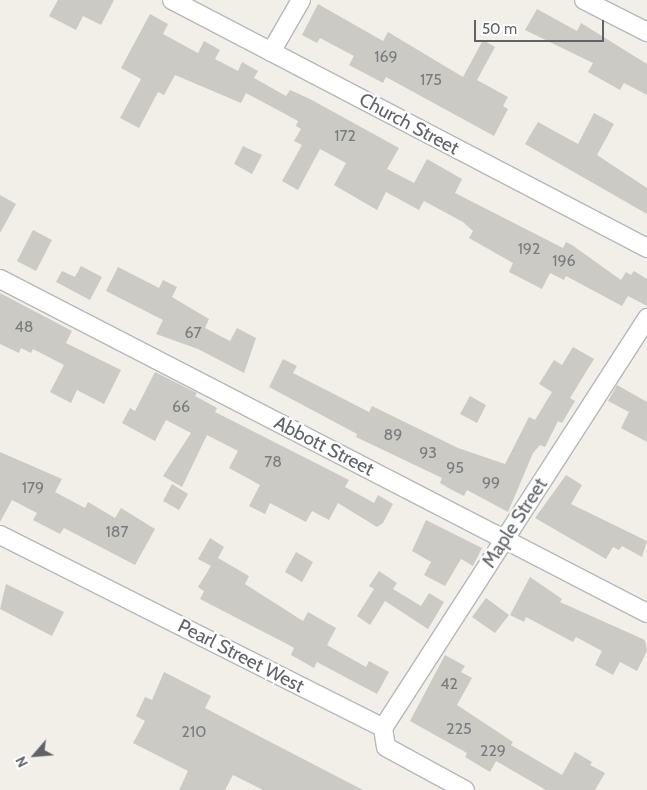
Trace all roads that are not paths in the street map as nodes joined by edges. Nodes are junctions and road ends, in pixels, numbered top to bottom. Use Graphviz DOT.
graph roads {
  1 [pos="172,0"];
  2 [pos="301,0"];
  3 [pos="584,0"];
  4 [pos="647,32"];
  5 [pos="271,52"];
  6 [pos="647,248"];
  7 [pos="0,279"];
  8 [pos="647,318"];
  9 [pos="0,535"];
  10 [pos="505,539"];
  11 [pos="647,613"];
  12 [pos="383,728"];
  13 [pos="465,790"];
  1 -- 5 [label="street, Church Street"];
  2 -- 5 [label="street"];
  3 -- 4 [label="street"];
  5 -- 6 [label="street, Church Street"];
  7 -- 10 [label="street, Abbott Street"];
  8 -- 10 [label="street, Maple Street"];
  9 -- 12 [label="street, Pearl Street West"];
  10 -- 11 [label="street, Abbott Street"];
  10 -- 12 [label="street, Maple Street"];
  12 -- 13 [label="street"];
}
